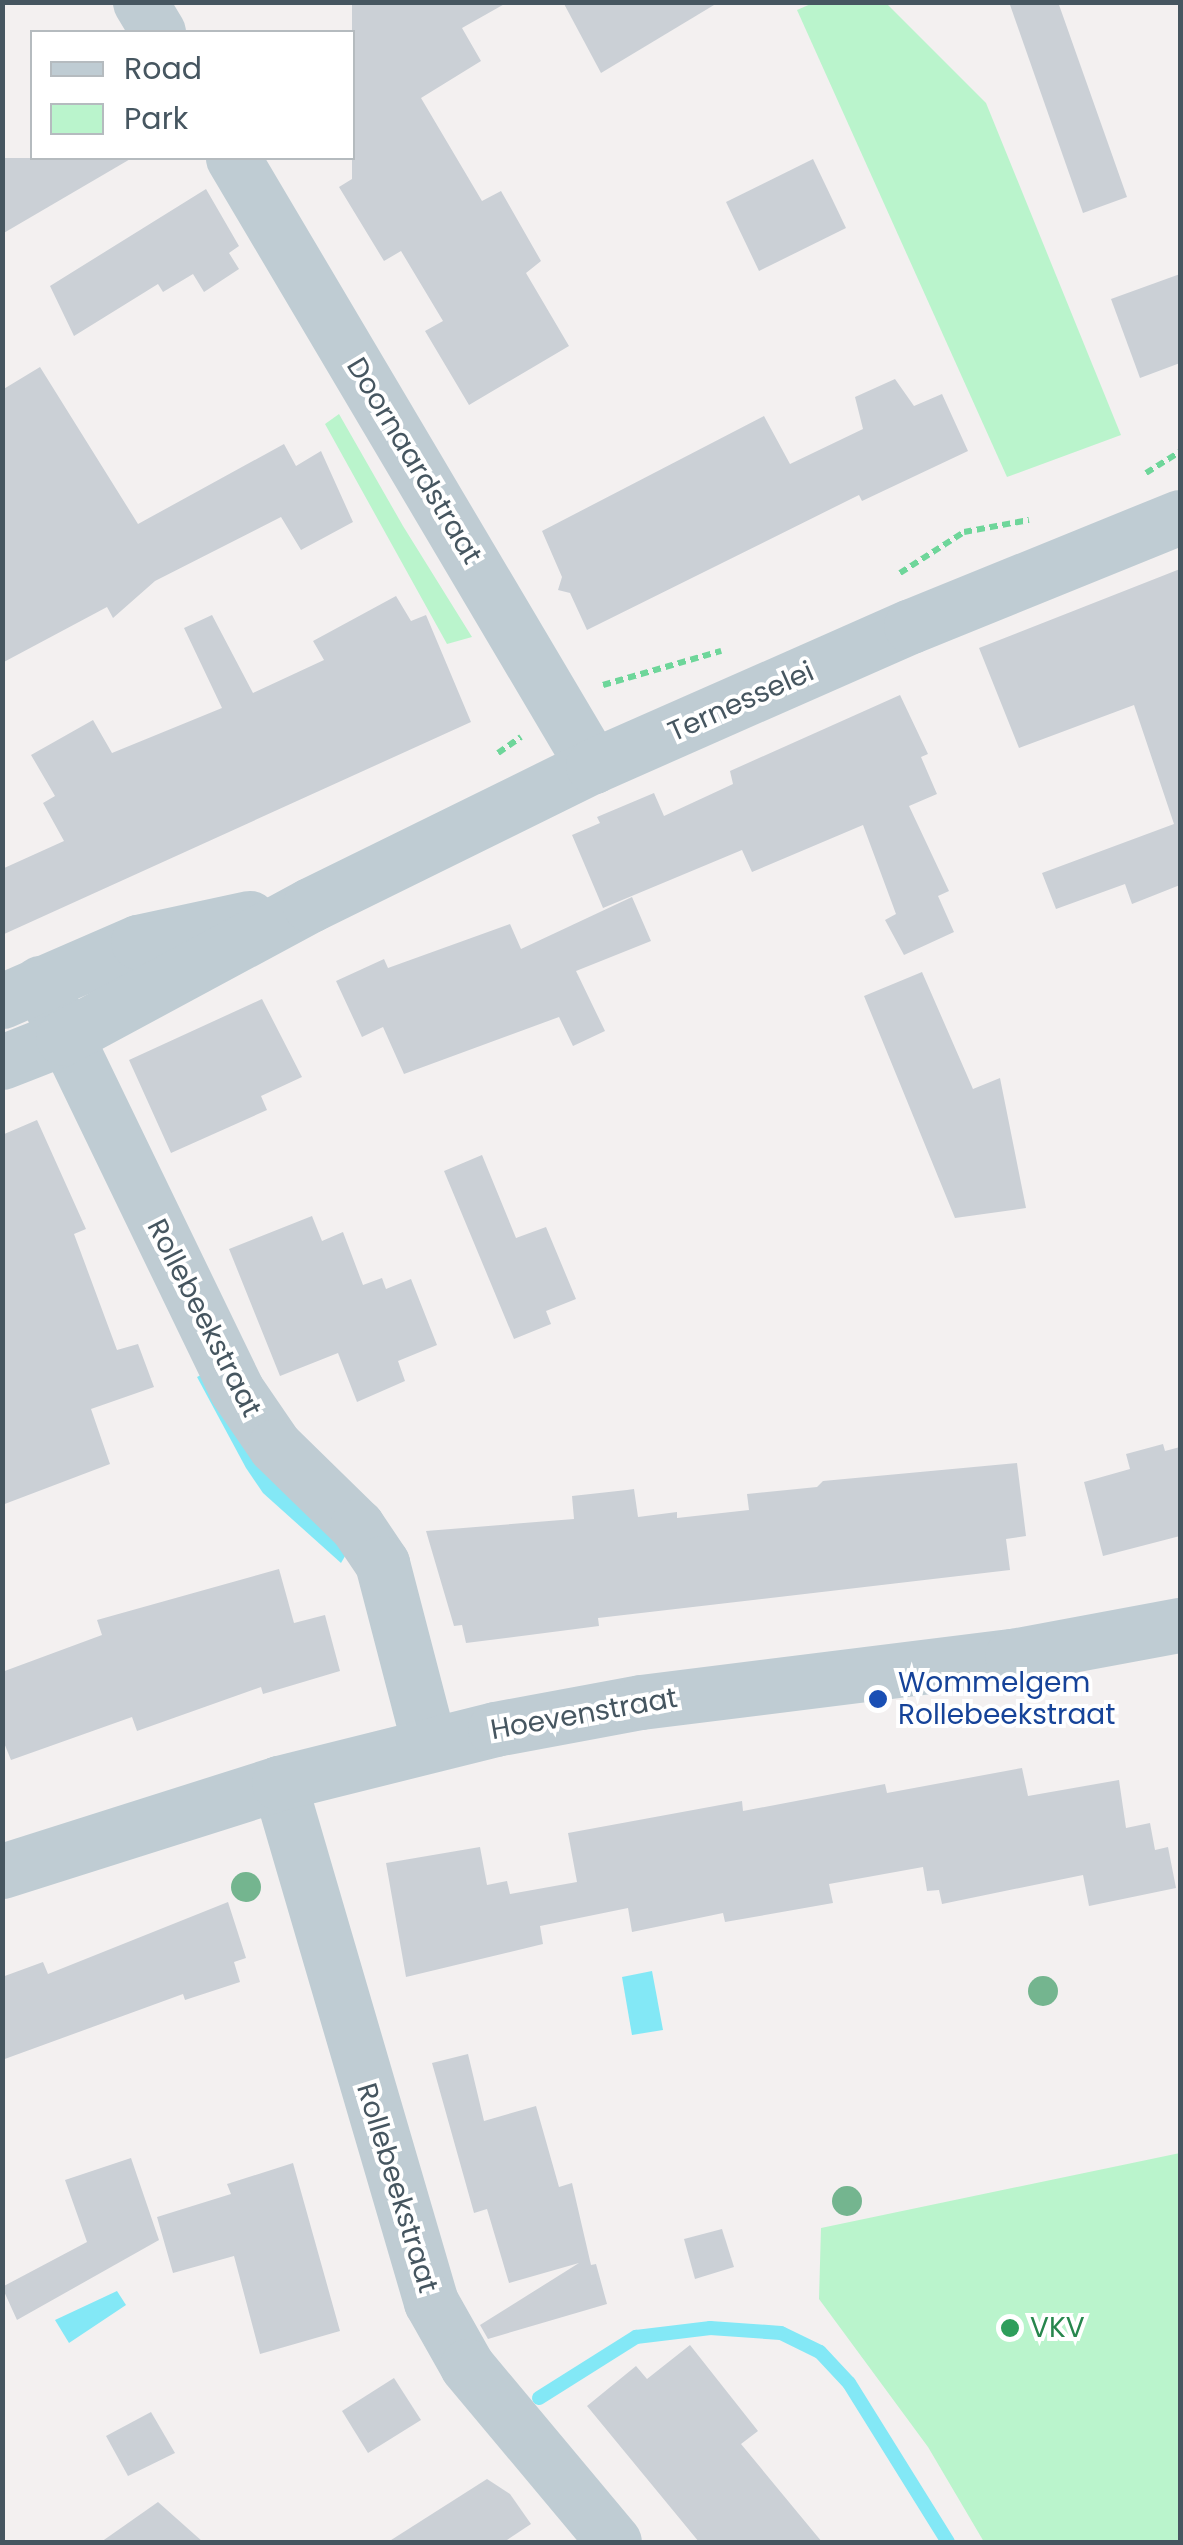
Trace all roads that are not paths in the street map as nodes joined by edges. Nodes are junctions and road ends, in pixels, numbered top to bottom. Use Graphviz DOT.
graph roads {
  1 [pos="140,2"];
  2 [pos="157,30"];
  3 [pos="233,160"];
  4 [pos="1180,517"];
  5 [pos="593,766"];
  6 [pos="310,905"];
  7 [pos="21,992"];
  8 [pos="63,1038"];
  9 [pos="2,1062"];
  10 [pos="1180,1625"];
  11 [pos="430,1744"];
  12 [pos="279,1783"];
  13 [pos="2,1871"];
  14 [pos="614,2542"];
  1 -- 2 [label="street"];
  3 -- 5 [label="street, Doornaardstraat"];
  4 -- 5 [label="street, Ternesselei"];
  5 -- 6 [label="street, Ternesselei"];
  6 -- 7 [label="street, Ternesselei"];
  6 -- 8 [label="street, Ternesselei"];
  7 -- 8 [label="street, Ternesselei"];
  8 -- 9 [label="street, Ternesselei"];
  8 -- 11 [label="street, Rollebeekstraat"];
  10 -- 11 [label="street, Hoevenstraat"];
  11 -- 12 [label="street, Hoevenstraat"];
  12 -- 13 [label="street, Hoevenstraat"];
  12 -- 14 [label="street, Rollebeekstraat"];
}
